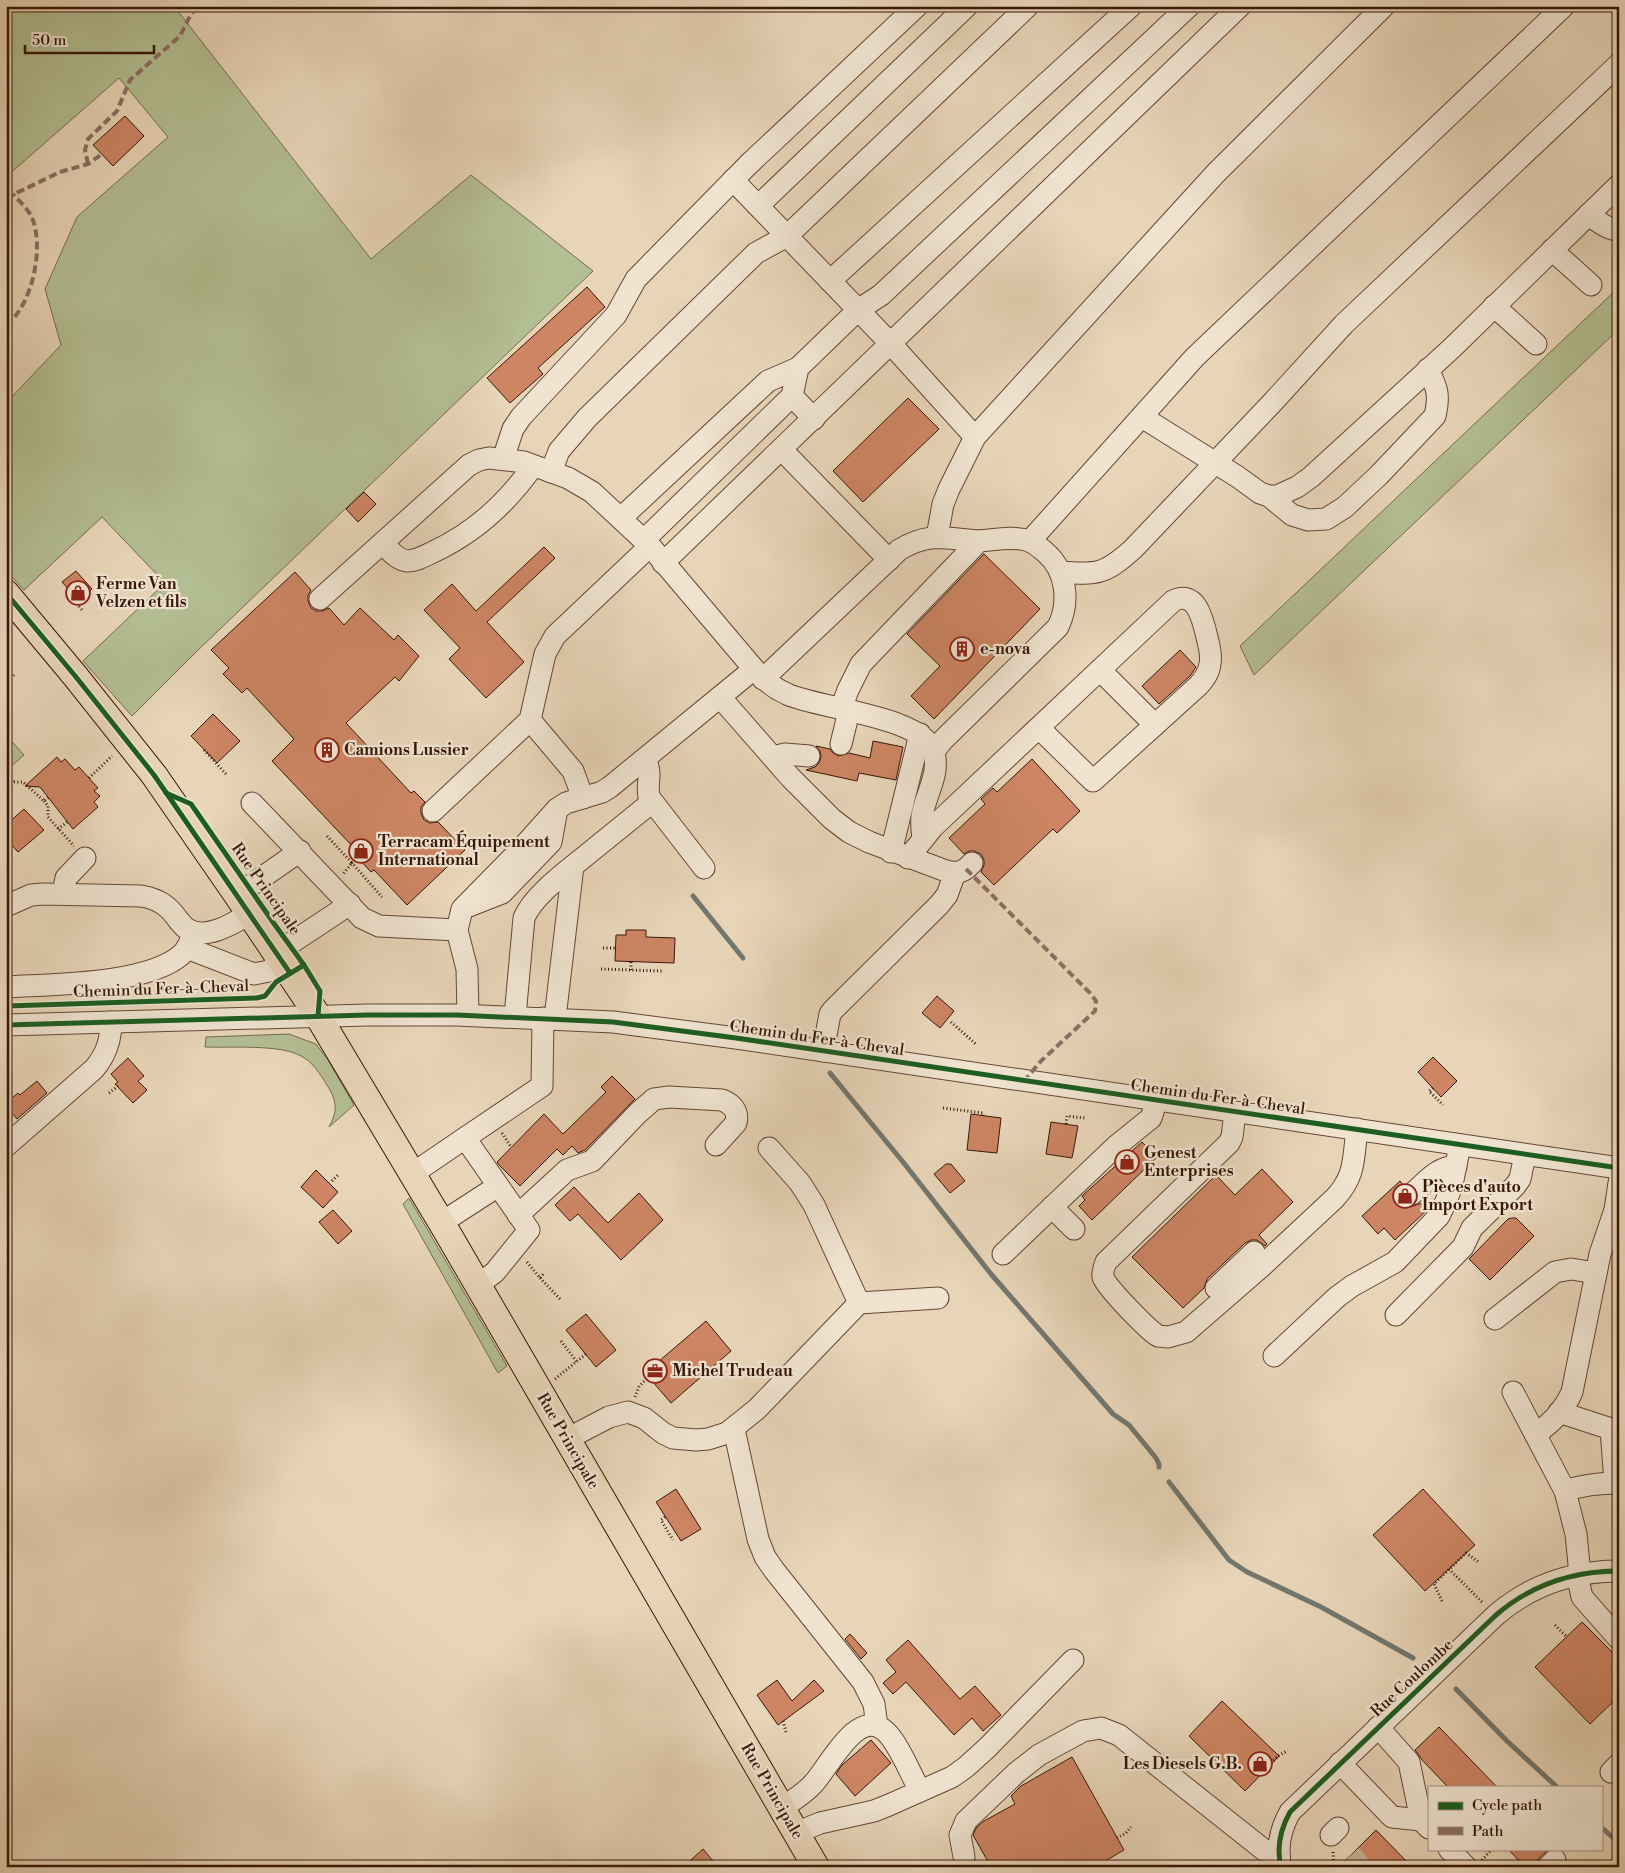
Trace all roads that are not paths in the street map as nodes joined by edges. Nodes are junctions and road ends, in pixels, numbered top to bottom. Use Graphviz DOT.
graph roads {
  1 [pos="917,6"];
  2 [pos="967,6"];
  3 [pos="1028,6"];
  4 [pos="1131,6"];
  5 [pos="1189,6"];
  6 [pos="1240,6"];
  7 [pos="1384,6"];
  8 [pos="1564,6"];
  9 [pos="1619,64"];
  10 [pos="733,180"];
  11 [pos="1619,185"];
  12 [pos="758,206"];
  13 [pos="1589,214"];
  14 [pos="1619,231"];
  15 [pos="787,236"];
  16 [pos="1552,250"];
  17 [pos="830,281"];
  18 [pos="1591,285"];
  19 [pos="1494,306"];
  20 [pos="858,310"];
  21 [pos="891,344"];
  22 [pos="1536,344"];
  23 [pos="798,368"];
  24 [pos="1428,369"];
  25 [pos="792,396"];
  26 [pos="1142,417"];
  27 [pos="814,420"];
  28 [pos="976,437"];
  29 [pos="782,450"];
  30 [pos="503,459"];
  31 [pos="1215,463"];
  32 [pos="542,469"];
  33 [pos="1269,496"];
  34 [pos="621,518"];
  35 [pos="937,537"];
  36 [pos="979,541"];
  37 [pos="1030,542"];
  38 [pos="383,543"];
  39 [pos="647,543"];
  40 [pos="889,560"];
  41 [pos="664,563"];
  42 [pos="1060,572"];
  43 [pos="6,593"];
  44 [pos="320,599"];
  45 [pos="1100,670"];
  46 [pos="758,674"];
  47 [pos="720,698"];
  48 [pos="845,710"];
  49 [pos="1149,711"];
  50 [pos="530,720"];
  51 [pos="1039,728"];
  52 [pos="920,734"];
  53 [pos="841,744"];
  54 [pos="934,751"];
  55 [pos="809,756"];
  56 [pos="772,757"];
  57 [pos="645,759"];
  58 [pos="582,798"];
  59 [pos="652,802"];
  60 [pos="252,803"];
  61 [pos="433,810"];
  62 [pos="923,839"];
  63 [pos="300,851"];
  64 [pos="82,855"];
  65 [pos="900,855"];
  66 [pos="573,866"];
  67 [pos="704,868"];
  68 [pos="63,893"];
  69 [pos="243,904"];
  70 [pos="350,904"];
  71 [pos="6,906"];
  72 [pos="457,930"];
  73 [pos="191,940"];
  74 [pos="279,957"];
  75 [pos="6,987"];
  76 [pos="468,1015"];
  77 [pos="318,1016"];
  78 [pos="514,1016"];
  79 [pos="549,1018"];
  80 [pos="111,1022"];
  81 [pos="6,1025"];
  82 [pos="823,1052"];
  83 [pos="1157,1100"];
  84 [pos="1235,1112"];
  85 [pos="1357,1130"];
  86 [pos="465,1138"];
  87 [pos="716,1145"];
  88 [pos="1460,1145"];
  89 [pos="6,1146"];
  90 [pos="769,1148"];
  91 [pos="1525,1154"];
  92 [pos="1456,1166"];
  93 [pos="1619,1168"];
  94 [pos="412,1174"];
  95 [pos="1619,1183"];
  96 [pos="498,1186"];
  97 [pos="1412,1194"];
  98 [pos="1052,1207"];
  99 [pos="1617,1211"];
  100 [pos="518,1215"];
  101 [pos="442,1223"];
  102 [pos="1074,1229"];
  103 [pos="1254,1252"];
  104 [pos="1003,1254"];
  105 [pos="1596,1274"];
  106 [pos="478,1285"];
  107 [pos="938,1298"];
  108 [pos="859,1303"];
  109 [pos="1396,1315"];
  110 [pos="1495,1319"];
  111 [pos="1164,1337"];
  112 [pos="1274,1356"];
  113 [pos="1513,1392"];
  114 [pos="1559,1412"];
  115 [pos="734,1429"];
  116 [pos="1534,1434"];
  117 [pos="567,1439"];
  118 [pos="1617,1483"];
  119 [pos="1564,1491"];
  120 [pos="1619,1571"];
  121 [pos="1578,1575"];
  122 [pos="1619,1639"];
  123 [pos="1074,1660"];
  124 [pos="877,1726"];
  125 [pos="1378,1727"];
  126 [pos="1340,1763"];
  127 [pos="920,1791"];
  128 [pos="782,1808"];
  129 [pos="1425,1824"];
  130 [pos="796,1833"];
  131 [pos="1450,1850"];
  132 [pos="1280,1860"];
  133 [pos="962,1864"];
  134 [pos="816,1867"];
  135 [pos="1466,1867"];
  1 -- 10 [label="street"];
  2 -- 12 [label="street"];
  3 -- 15 [label="street"];
  4 -- 17 [label="street"];
  5 -- 20 [label="street"];
  6 -- 21 [label="street"];
  7 -- 28 [label="street"];
  8 -- 26 [label="street"];
  9 -- 31 [label="street"];
  10 -- 12 [label="street"];
  10 -- 30 [label="street"];
  11 -- 13 [label="street"];
  12 -- 15 [label="street"];
  13 -- 14 [label="street"];
  13 -- 16 [label="street"];
  15 -- 17 [label="street"];
  15 -- 32 [label="street"];
  16 -- 18 [label="street"];
  16 -- 19 [label="street"];
  17 -- 20 [label="street"];
  19 -- 22 [label="street"];
  19 -- 24 [label="street"];
  20 -- 21 [label="street"];
  20 -- 23 [label="street"];
  21 -- 27 [label="street"];
  21 -- 28 [label="street"];
  23 -- 25 [label="street"];
  23 -- 34 [label="street"];
  24 -- 33 [label="street"];
  24 -- 33 [label="street"];
  25 -- 27 [label="street"];
  25 -- 39 [label="street"];
  26 -- 31 [label="street"];
  26 -- 37 [label="street"];
  27 -- 29 [label="street"];
  28 -- 35 [label="street"];
  29 -- 40 [label="street"];
  29 -- 41 [label="street"];
  30 -- 32 [label="street"];
  30 -- 38 [label="street"];
  31 -- 33 [label="street"];
  31 -- 42 [label="street"];
  32 -- 34 [label="street"];
  32 -- 38 [label="street"];
  34 -- 39 [label="street"];
  35 -- 36 [label="street"];
  35 -- 40 [label="street"];
  36 -- 37 [label="street"];
  36 -- 48 [label="street"];
  37 -- 42 [label="street"];
  38 -- 44 [label="street"];
  39 -- 41 [label="street"];
  39 -- 50 [label="street"];
  40 -- 46 [label="street"];
  41 -- 46 [label="street"];
  42 -- 54 [label="street"];
  43 -- 69 [label="main road, Rue Principale"];
  45 -- 49 [label="street"];
  45 -- 49 [label="street"];
  45 -- 51 [label="street"];
  46 -- 47 [label="street"];
  46 -- 48 [label="street"];
  47 -- 56 [label="street"];
  47 -- 57 [label="street"];
  48 -- 52 [label="street"];
  48 -- 53 [label="street"];
  49 -- 51 [label="street"];
  50 -- 58 [label="street"];
  50 -- 61 [label="street"];
  51 -- 62 [label="street"];
  52 -- 54 [label="street"];
  52 -- 65 [label="street"];
  54 -- 62 [label="street"];
  55 -- 56 [label="street"];
  56 -- 65 [label="street"];
  57 -- 58 [label="street"];
  57 -- 59 [label="street"];
  58 -- 72 [label="street"];
  59 -- 66 [label="street"];
  59 -- 67 [label="street"];
  60 -- 63 [label="street"];
  62 -- 65 [label="street"];
  63 -- 69 [label="street"];
  63 -- 70 [label="street"];
  64 -- 68 [label="street"];
  65 -- 82 [label="street"];
  66 -- 78 [label="street"];
  66 -- 79 [label="street"];
  68 -- 71 [label="street"];
  68 -- 73 [label="street"];
  69 -- 73 [label="street"];
  69 -- 74 [label="main road, Rue Principale"];
  70 -- 72 [label="street"];
  70 -- 74 [label="street"];
  72 -- 76 [label="street"];
  73 -- 74 [label="street"];
  73 -- 75 [label="street"];
  74 -- 77 [label="main road, Rue Principale"];
  76 -- 77 [label="street, Chemin du Fer-à-Cheval"];
  76 -- 78 [label="street, Chemin du Fer-à-Cheval"];
  77 -- 80 [label="street, Chemin du Fer-à-Cheval"];
  77 -- 94 [label="main road, Rue Principale"];
  78 -- 79 [label="street, Chemin du Fer-à-Cheval"];
  79 -- 82 [label="street, Chemin du Fer-à-Cheval"];
  79 -- 86 [label="street"];
  80 -- 81 [label="street, Chemin du Fer-à-Cheval"];
  80 -- 89 [label="street"];
  82 -- 83 [label="street, Chemin du Fer-à-Cheval"];
  83 -- 84 [label="street, Chemin du Fer-à-Cheval"];
  83 -- 98 [label="street"];
  84 -- 85 [label="street, Chemin du Fer-à-Cheval"];
  84 -- 111 [label="street"];
  85 -- 88 [label="street, Chemin du Fer-à-Cheval"];
  85 -- 111 [label="street"];
  86 -- 94 [label="street"];
  86 -- 96 [label="street"];
  87 -- 100 [label="street"];
  88 -- 91 [label="street, Chemin du Fer-à-Cheval"];
  88 -- 92 [label="street"];
  90 -- 108 [label="street"];
  91 -- 93 [label="street, Chemin du Fer-à-Cheval"];
  91 -- 109 [label="street"];
  92 -- 97 [label="street"];
  92 -- 112 [label="street"];
  94 -- 101 [label="main road, Rue Principale"];
  95 -- 99 [label="street"];
  96 -- 100 [label="street"];
  96 -- 101 [label="street"];
  98 -- 102 [label="street"];
  98 -- 104 [label="street"];
  99 -- 105 [label="street"];
  100 -- 106 [label="street"];
  101 -- 106 [label="main road, Rue Principale"];
  103 -- 111 [label="street"];
  105 -- 110 [label="street"];
  105 -- 114 [label="street"];
  106 -- 117 [label="main road, Rue Principale"];
  107 -- 108 [label="street"];
  108 -- 115 [label="street"];
  113 -- 116 [label="street"];
  114 -- 116 [label="street"];
  114 -- 118 [label="street"];
  115 -- 117 [label="street"];
  115 -- 124 [label="street"];
  116 -- 119 [label="street"];
  117 -- 128 [label="main road, Rue Principale"];
  118 -- 119 [label="street"];
  119 -- 121 [label="street"];
  120 -- 121 [label="street, Rue Coulombe"];
  121 -- 122 [label="street"];
  121 -- 125 [label="street, Rue Coulombe"];
  123 -- 127 [label="street"];
  124 -- 127 [label="street"];
  124 -- 128 [label="street"];
  125 -- 126 [label="street, Rue Coulombe"];
  125 -- 129 [label="street"];
  126 -- 129 [label="street"];
  126 -- 132 [label="street, Rue Coulombe"];
  127 -- 130 [label="street"];
  128 -- 130 [label="main road, Rue Principale"];
  130 -- 134 [label="main road, Rue Principale"];
  131 -- 135 [label="street"];
  132 -- 133 [label="street"];
}
